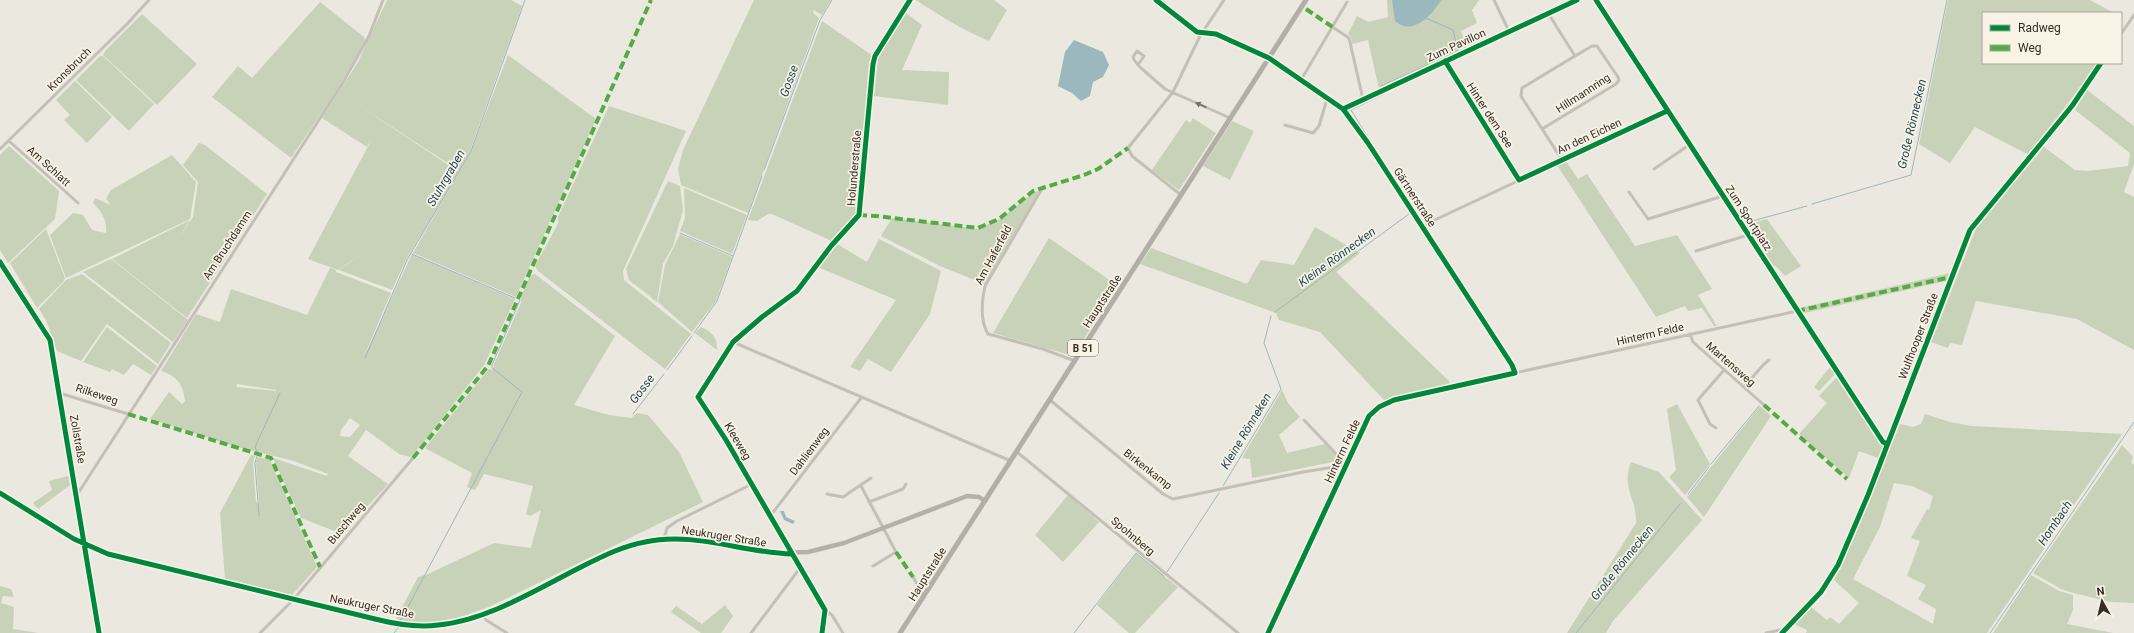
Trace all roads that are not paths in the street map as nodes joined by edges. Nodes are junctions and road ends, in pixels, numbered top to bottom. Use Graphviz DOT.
graph roads {
  1 [pos="149,0"];
  2 [pos="383,0"];
  3 [pos="910,0"];
  4 [pos="1156,0"];
  5 [pos="1224,0"];
  6 [pos="1306,0"];
  7 [pos="1494,0"];
  8 [pos="1577,0"];
  9 [pos="1596,0"];
  10 [pos="1347,2"];
  11 [pos="1548,13"];
  12 [pos="2134,15"];
  13 [pos="1334,28"];
  14 [pos="1509,32"];
  15 [pos="1202,33"];
  16 [pos="2122,33"];
  17 [pos="1575,56"];
  18 [pos="1269,58"];
  19 [pos="1445,61"];
  20 [pos="2101,64"];
  21 [pos="1138,65"];
  22 [pos="1301,80"];
  23 [pos="1172,92"];
  24 [pos="1327,99"];
  25 [pos="1364,99"];
  26 [pos="1343,109"];
  27 [pos="1668,111"];
  28 [pos="1230,118"];
  29 [pos="1285,125"];
  30 [pos="1542,129"];
  31 [pos="9,141"];
  32 [pos="1689,145"];
  33 [pos="0,149"];
  34 [pos="1562,160"];
  35 [pos="1654,169"];
  36 [pos="1519,180"];
  37 [pos="1043,187"];
  38 [pos="1629,192"];
  39 [pos="1181,195"];
  40 [pos="1723,196"];
  41 [pos="78,203"];
  42 [pos="1422,226"];
  43 [pos="1748,235"];
  44 [pos="1696,251"];
  45 [pos="0,262"];
  46 [pos="1798,311"];
  47 [pos="1690,334"];
  48 [pos="733,342"];
  49 [pos="1769,360"];
  50 [pos="1074,361"];
  51 [pos="1724,370"];
  52 [pos="1515,373"];
  53 [pos="1744,387"];
  54 [pos="59,393"];
  55 [pos="861,398"];
  56 [pos="1050,400"];
  57 [pos="1764,405"];
  58 [pos="128,414"];
  59 [pos="1304,420"];
  60 [pos="1716,428"];
  61 [pos="1888,444"];
  62 [pos="1017,452"];
  63 [pos="412,458"];
  64 [pos="1011,462"];
  65 [pos="1341,465"];
  66 [pos="1347,465"];
  67 [pos="871,478"];
  68 [pos="752,484"];
  69 [pos="906,484"];
  70 [pos="861,486"];
  71 [pos="0,493"];
  72 [pos="827,494"];
  73 [pos="77,495"];
  74 [pos="985,501"];
  75 [pos="869,502"];
  76 [pos="771,516"];
  77 [pos="883,529"];
  78 [pos="664,539"];
  79 [pos="84,544"];
  80 [pos="792,554"];
  81 [pos="873,566"];
  82 [pos="800,568"];
  83 [pos="913,577"];
  84 [pos="924,597"];
  85 [pos="293,600"];
  86 [pos="826,610"];
  87 [pos="482,614"];
  88 [pos="1786,628"];
  89 [pos="99,633"];
  90 [pos="260,633"];
  91 [pos="507,633"];
  92 [pos="751,633"];
  93 [pos="822,633"];
  94 [pos="843,633"];
  95 [pos="900,633"];
  96 [pos="1238,633"];
  97 [pos="1268,633"];
  98 [pos="1766,633"];
  99 [pos="1782,633"];
  1 -- 31 [label="street, Kronsbruch"];
  2 -- 58 [label="street, Am Bruchdamm"];
  3 -- 48 [label="street, Holunderstraße"];
  4 -- 15 [label="street"];
  5 -- 15 [label="street"];
  6 -- 18 [label="main road, Hauptstraße / B 51"];
  7 -- 14 [label="street"];
  8 -- 11 [label="street, Zum Pavillon"];
  9 -- 27 [label="street, Zum Sportplatz"];
  10 -- 13 [label="street"];
  11 -- 14 [label="street, Zum Pavillon"];
  11 -- 17 [label="street"];
  12 -- 16 [label="street"];
  13 -- 22 [label="street"];
  13 -- 25 [label="street"];
  14 -- 19 [label="street, Zum Pavillon"];
  15 -- 18 [label="street, Gärtnerstraße"];
  15 -- 23 [label="street"];
  17 -- 30 [label="street, Hillmannring"];
  17 -- 30 [label="street, Hillmannring"];
  18 -- 22 [label="street, Gärtnerstraße"];
  18 -- 28 [label="main road, Hauptstraße / B 51"];
  19 -- 25 [label="street, Zum Pavillon"];
  19 -- 36 [label="street, Hinter dem See"];
  20 -- 61 [label="street, Wulfhooper Straße"];
  21 -- 23 [label="street"];
  22 -- 24 [label="street, Gärtnerstraße"];
  28 -- 23 [label="street, one-way"];
  23 -- 39 [label="street"];
  24 -- 26 [label="street, Gärtnerstraße"];
  24 -- 29 [label="street"];
  25 -- 26 [label="street, Zum Pavillon"];
  26 -- 42 [label="street, Gärtnerstraße"];
  27 -- 32 [label="street, Zum Sportplatz"];
  27 -- 34 [label="street, An den Eichen"];
  28 -- 39 [label="main road, Hauptstraße / B 51"];
  30 -- 34 [label="street, Hillmannring"];
  31 -- 33 [label="street, Kronsbruch"];
  31 -- 41 [label="street, Am Schlatt"];
  32 -- 35 [label="street"];
  32 -- 40 [label="street, Zum Sportplatz"];
  34 -- 36 [label="street, An den Eichen"];
  36 -- 42 [label="street, An den Eichen"];
  37 -- 50 [label="street, Am Haferfeld"];
  38 -- 40 [label="street"];
  39 -- 50 [label="main road, Hauptstraße / B 51"];
  40 -- 43 [label="street, Zum Sportplatz"];
  42 -- 52 [label="street, Gärtnerstraße"];
  43 -- 44 [label="street"];
  43 -- 46 [label="street, Zum Sportplatz"];
  45 -- 54 [label="street, Zollstraße"];
  46 -- 47 [label="street, Hinterm Felde"];
  46 -- 61 [label="street, Zum Sportplatz"];
  47 -- 51 [label="street, Martensweg"];
  47 -- 52 [label="street, Hinterm Felde"];
  48 -- 55 [label="street"];
  48 -- 68 [label="street, Kleeweg"];
  49 -- 53 [label="street"];
  50 -- 56 [label="main road, Hauptstraße / B 51"];
  51 -- 53 [label="street, Martensweg"];
  51 -- 60 [label="street"];
  52 -- 66 [label="street, Hinterm Felde"];
  53 -- 57 [label="street, Martensweg"];
  54 -- 58 [label="street, Rilkeweg"];
  54 -- 73 [label="street, Zollstraße"];
  55 -- 64 [label="street"];
  55 -- 76 [label="street, Dahlienweg"];
  56 -- 62 [label="main road, Hauptstraße / B 51"];
  56 -- 65 [label="street, Birkenkamp"];
  58 -- 73 [label="street, Am Bruchdamm"];
  59 -- 65 [label="street"];
  61 -- 88 [label="street, Wulfhooper Straße"];
  62 -- 64 [label="main road, Hauptstraße / B 51"];
  62 -- 96 [label="street, Spohnberg"];
  63 -- 85 [label="street, Buschweg"];
  64 -- 74 [label="main road, Hauptstraße / B 51"];
  65 -- 66 [label="street, Birkenkamp"];
  66 -- 97 [label="street, Hinterm Felde"];
  67 -- 70 [label="street"];
  68 -- 76 [label="street, Kleeweg"];
  68 -- 78 [label="street"];
  69 -- 75 [label="street"];
  70 -- 72 [label="street"];
  70 -- 75 [label="street"];
  71 -- 79 [label="street, Neukruger Straße"];
  73 -- 79 [label="street, Zollstraße"];
  74 -- 77 [label="street, Neukruger Straße"];
  74 -- 84 [label="main road, Hauptstraße / B 51"];
  75 -- 77 [label="street"];
  76 -- 80 [label="street, Kleeweg"];
  77 -- 80 [label="street, Neukruger Straße"];
  77 -- 81 [label="street"];
  78 -- 80 [label="street, Neukruger Straße"];
  78 -- 87 [label="street, Neukruger Straße"];
  79 -- 85 [label="street, Neukruger Straße"];
  79 -- 89 [label="street, Zollstraße"];
  80 -- 82 [label="street, Kleeweg"];
  82 -- 86 [label="street, Kleeweg"];
  82 -- 92 [label="street"];
  83 -- 84 [label="street"];
  84 -- 95 [label="main road, Hauptstraße / B 51"];
  85 -- 87 [label="street, Neukruger Straße"];
  85 -- 90 [label="street, Buschweg"];
  86 -- 93 [label="street"];
  86 -- 94 [label="street, Kleeweg"];
  87 -- 91 [label="street"];
  88 -- 98 [label="street"];
  88 -- 99 [label="street, Wulfhooper Straße"];
}
